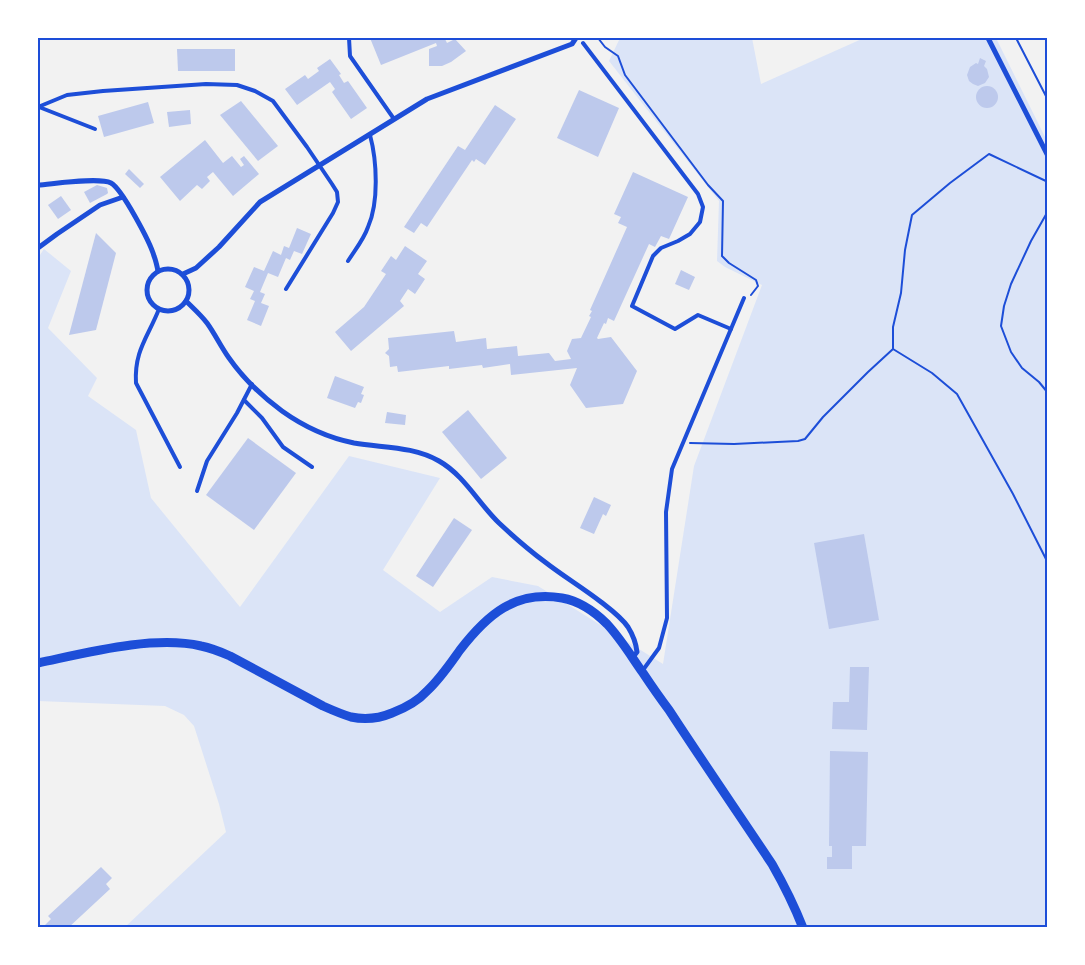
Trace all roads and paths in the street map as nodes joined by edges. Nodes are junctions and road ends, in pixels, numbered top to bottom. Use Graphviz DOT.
graph roads {
  1 [pos="349,38"];
  2 [pos="576,38"];
  3 [pos="988,38"];
  4 [pos="1016,38"];
  5 [pos="583,43"];
  6 [pos="1048,87"];
  7 [pos="1042,90"];
  8 [pos="1048,100"];
  9 [pos="38,107"];
  10 [pos="394,119"];
  11 [pos="95,129"];
  12 [pos="370,134"];
  13 [pos="1048,156"];
  14 [pos="319,166"];
  15 [pos="1048,182"];
  16 [pos="38,185"];
  17 [pos="123,197"];
  18 [pos="1048,211"];
  19 [pos="38,248"];
  20 [pos="348,261"];
  21 [pos="158,271"];
  22 [pos="183,274"];
  23 [pos="286,289"];
  24 [pos="744,298"];
  25 [pos="186,301"];
  26 [pos="158,309"];
  27 [pos="731,329"];
  28 [pos="893,350"];
  29 [pos="252,384"];
  30 [pos="1048,393"];
  31 [pos="244,400"];
  32 [pos="683,443"];
  33 [pos="180,467"];
  34 [pos="312,467"];
  35 [pos="197,491"];
  36 [pos="1048,563"];
  37 [pos="633,657"];
  38 [pos="38,663"];
  39 [pos="642,671"];
  40 [pos="803,928"];
  1 -- 10 [label="lane"];
  2 -- 10 [label="street"];
  3 -- 13 [label="street"];
  4 -- 7 [label="path"];
  5 -- 27 [label="lane"];
  6 -- 7 [label="path"];
  7 -- 8 [label="path"];
  9 -- 11 [label="lane"];
  9 -- 14 [label="lane"];
  10 -- 12 [label="street"];
  12 -- 14 [label="street"];
  12 -- 20 [label="lane"];
  14 -- 22 [label="street"];
  14 -- 23 [label="lane"];
  15 -- 28 [label="path"];
  16 -- 17 [label="street"];
  17 -- 19 [label="street"];
  17 -- 21 [label="street"];
  18 -- 30 [label="path"];
  21 -- 22 [label="street"];
  21 -- 26 [label="street"];
  22 -- 25 [label="street"];
  24 -- 27 [label="lane"];
  25 -- 26 [label="street"];
  25 -- 29 [label="street"];
  26 -- 33 [label="lane"];
  27 -- 32 [label="lane"];
  28 -- 32 [label="path"];
  28 -- 36 [label="path"];
  29 -- 31 [label="lane"];
  29 -- 37 [label="street"];
  31 -- 34 [label="lane"];
  31 -- 35 [label="lane"];
  32 -- 39 [label="lane"];
  37 -- 38 [label="street"];
  37 -- 39 [label="street"];
  39 -- 40 [label="street"];
}
